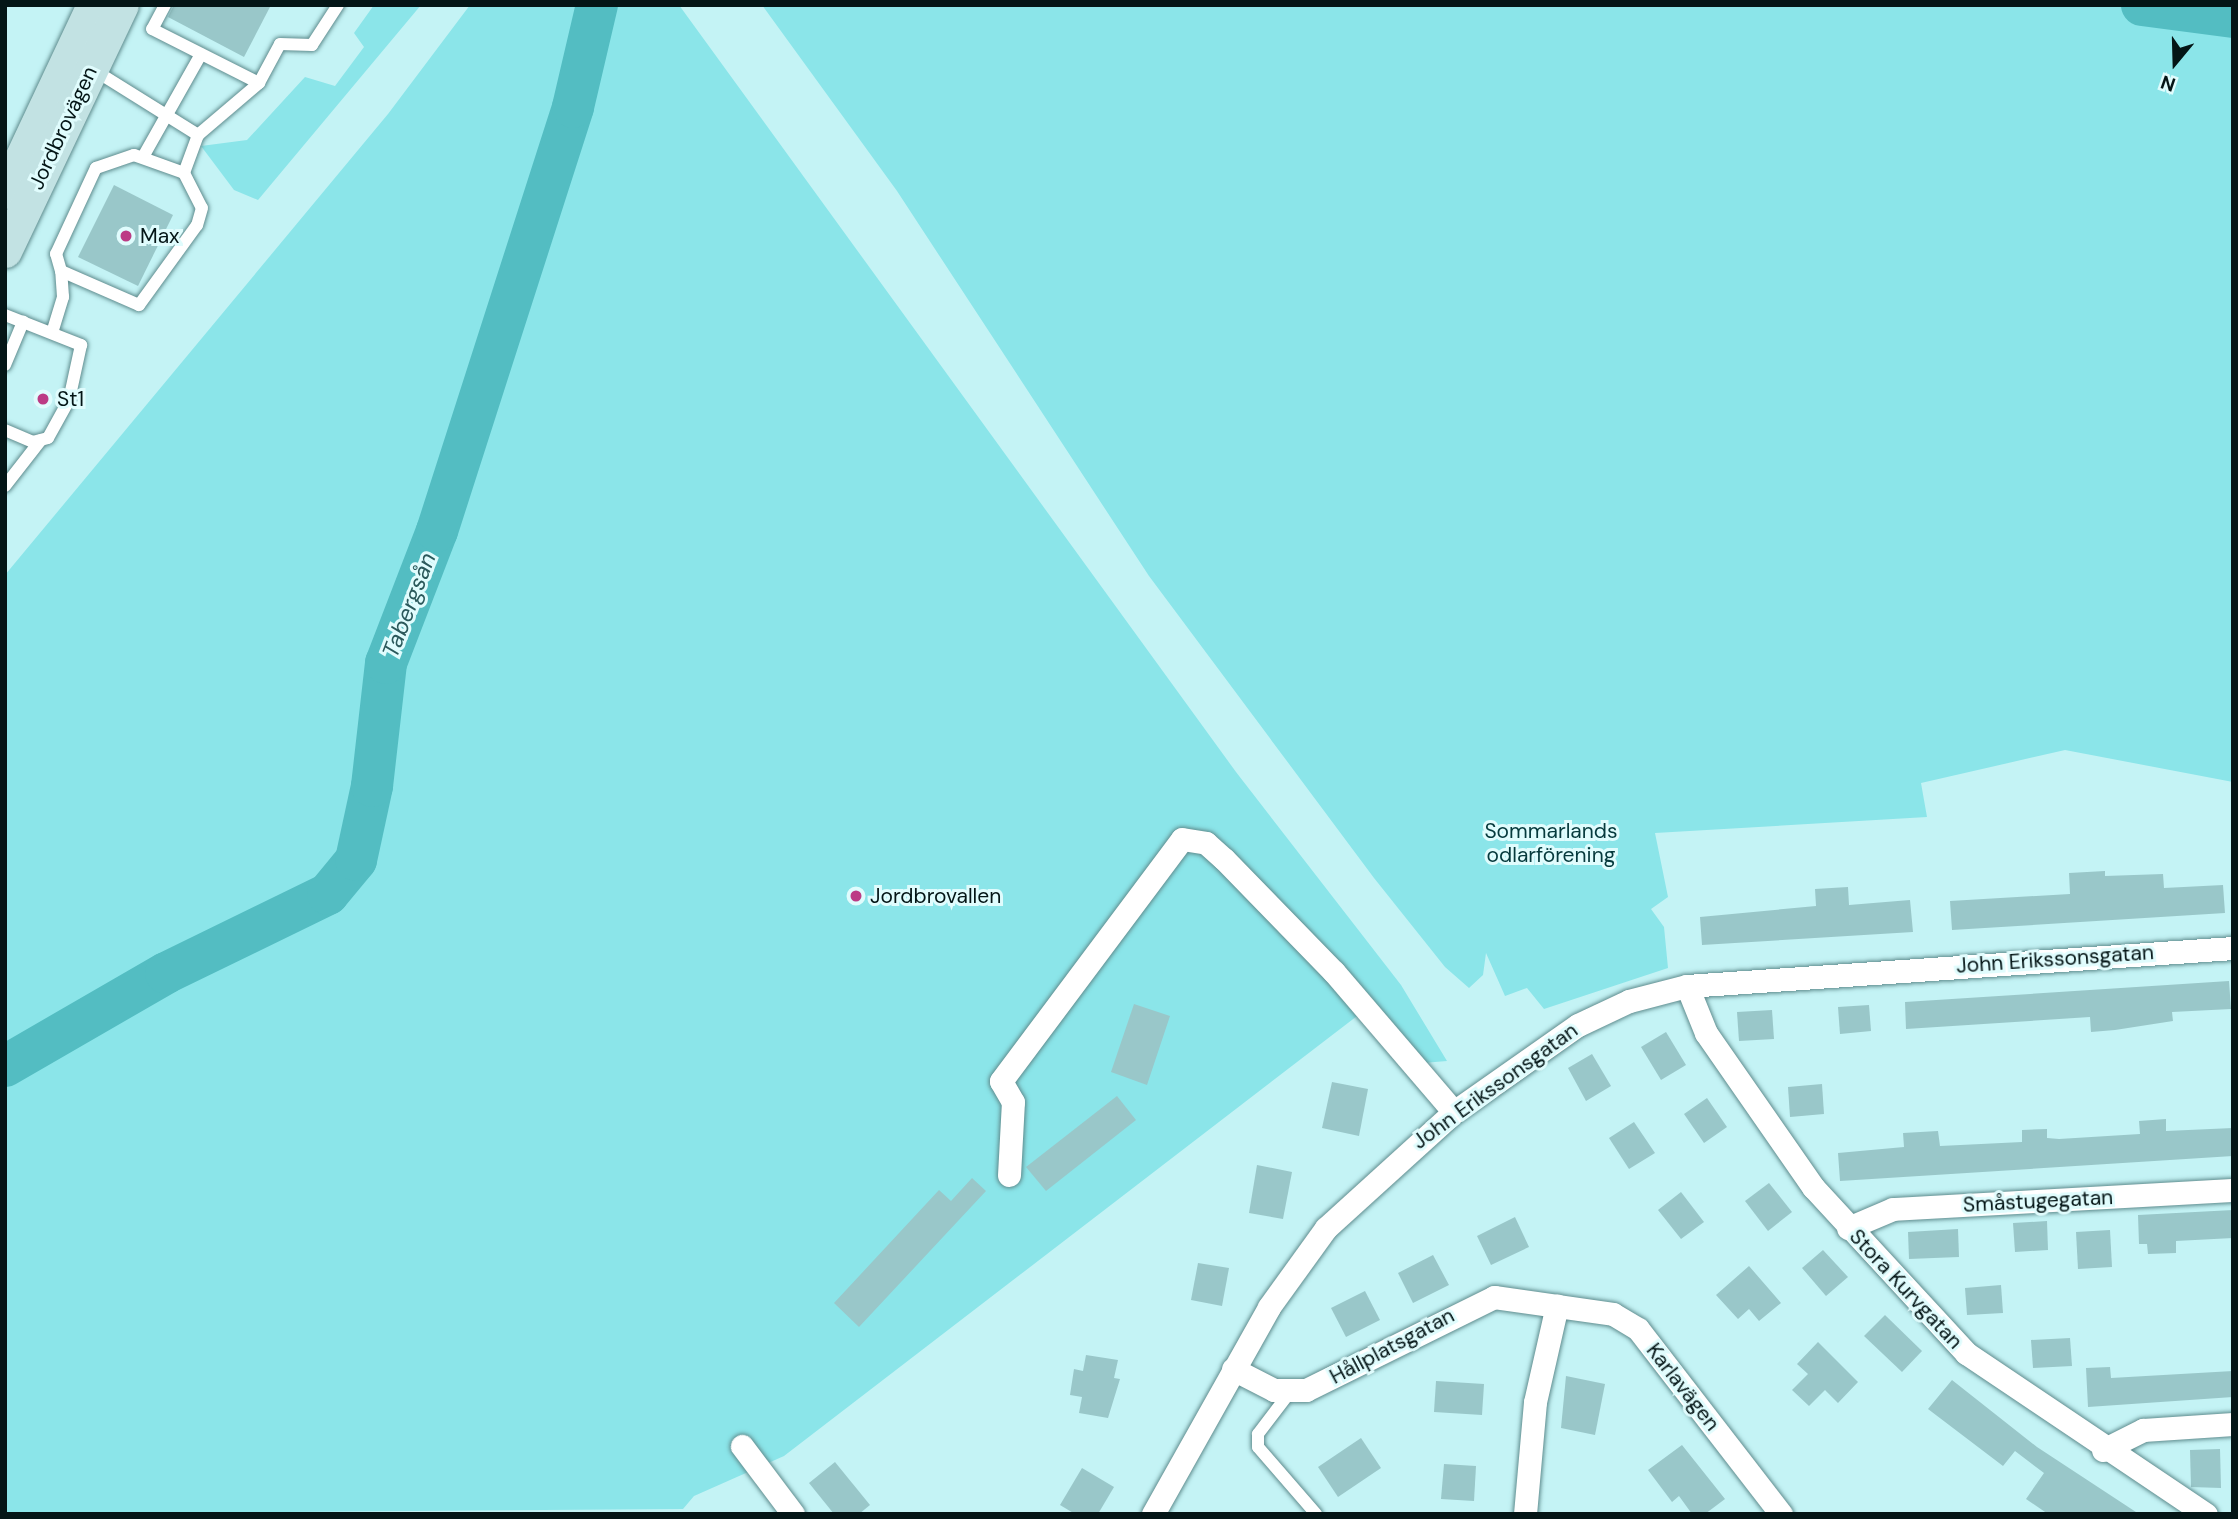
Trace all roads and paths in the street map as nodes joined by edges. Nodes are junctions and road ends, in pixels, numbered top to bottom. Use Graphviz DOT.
graph roads {
  1 [pos="69,5"];
  2 [pos="93,5"];
  3 [pos="122,5"];
  4 [pos="165,5"];
  5 [pos="338,5"];
  6 [pos="201,54"];
  7 [pos="91,68"];
  8 [pos="259,83"];
  9 [pos="169,116"];
  10 [pos="198,135"];
  11 [pos="5,142"];
  12 [pos="143,157"];
  13 [pos="184,173"];
  14 [pos="5,192"];
  15 [pos="5,251"];
  16 [pos="61,271"];
  17 [pos="5,315"];
  18 [pos="23,322"];
  19 [pos="52,333"];
  20 [pos="5,365"];
  21 [pos="5,430"];
  22 [pos="41,440"];
  23 [pos="5,486"];
  24 [pos="2233,947"];
  25 [pos="1687,986"];
  26 [pos="1454,1112"];
  27 [pos="1009,1175"];
  28 [pos="2233,1190"];
  29 [pos="1848,1228"];
  30 [pos="1557,1306"];
  31 [pos="1233,1369"];
  32 [pos="1290,1392"];
  33 [pos="2233,1424"];
  34 [pos="742,1446"];
  35 [pos="2103,1450"];
  36 [pos="1293,1488"];
  37 [pos="793,1514"];
  38 [pos="1153,1514"];
  39 [pos="1307,1514"];
  40 [pos="1316,1514"];
  41 [pos="1525,1514"];
  42 [pos="1781,1514"];
  43 [pos="2206,1514"];
  1 -- 11 [label="main road"];
  2 -- 14 [label="main road, Jordbrovägen"];
  3 -- 7 [label="main road, Jordbrovägen"];
  4 -- 6 [label="lane"];
  5 -- 8 [label="lane"];
  6 -- 8 [label="lane"];
  6 -- 9 [label="lane"];
  7 -- 9 [label="lane"];
  7 -- 15 [label="main road, Jordbrovägen"];
  8 -- 10 [label="lane"];
  9 -- 10 [label="lane"];
  9 -- 12 [label="lane"];
  10 -- 13 [label="lane"];
  12 -- 13 [label="lane"];
  12 -- 16 [label="lane"];
  13 -- 16 [label="lane"];
  16 -- 19 [label="lane"];
  17 -- 18 [label="lane"];
  18 -- 19 [label="lane"];
  18 -- 20 [label="lane"];
  19 -- 22 [label="lane"];
  21 -- 22 [label="lane"];
  22 -- 23 [label="lane"];
  24 -- 25 [label="street, John Erikssonsgatan"];
  25 -- 26 [label="street, John Erikssonsgatan"];
  25 -- 29 [label="street, Stora Kurvgatan"];
  26 -- 27 [label="street"];
  26 -- 31 [label="street, John Erikssonsgatan"];
  28 -- 29 [label="street, Småstugegatan"];
  29 -- 35 [label="street, Stora Kurvgatan"];
  30 -- 32 [label="street, Hållplatsgatan"];
  30 -- 41 [label="street"];
  30 -- 42 [label="street, Karlavägen"];
  31 -- 32 [label="street"];
  31 -- 38 [label="street, John Erikssonsgatan"];
  32 -- 36 [label="lane"];
  33 -- 35 [label="street"];
  34 -- 37 [label="street"];
  35 -- 43 [label="street, Stora Kurvgatan"];
  36 -- 39 [label="lane"];
  36 -- 40 [label="lane"];
}
